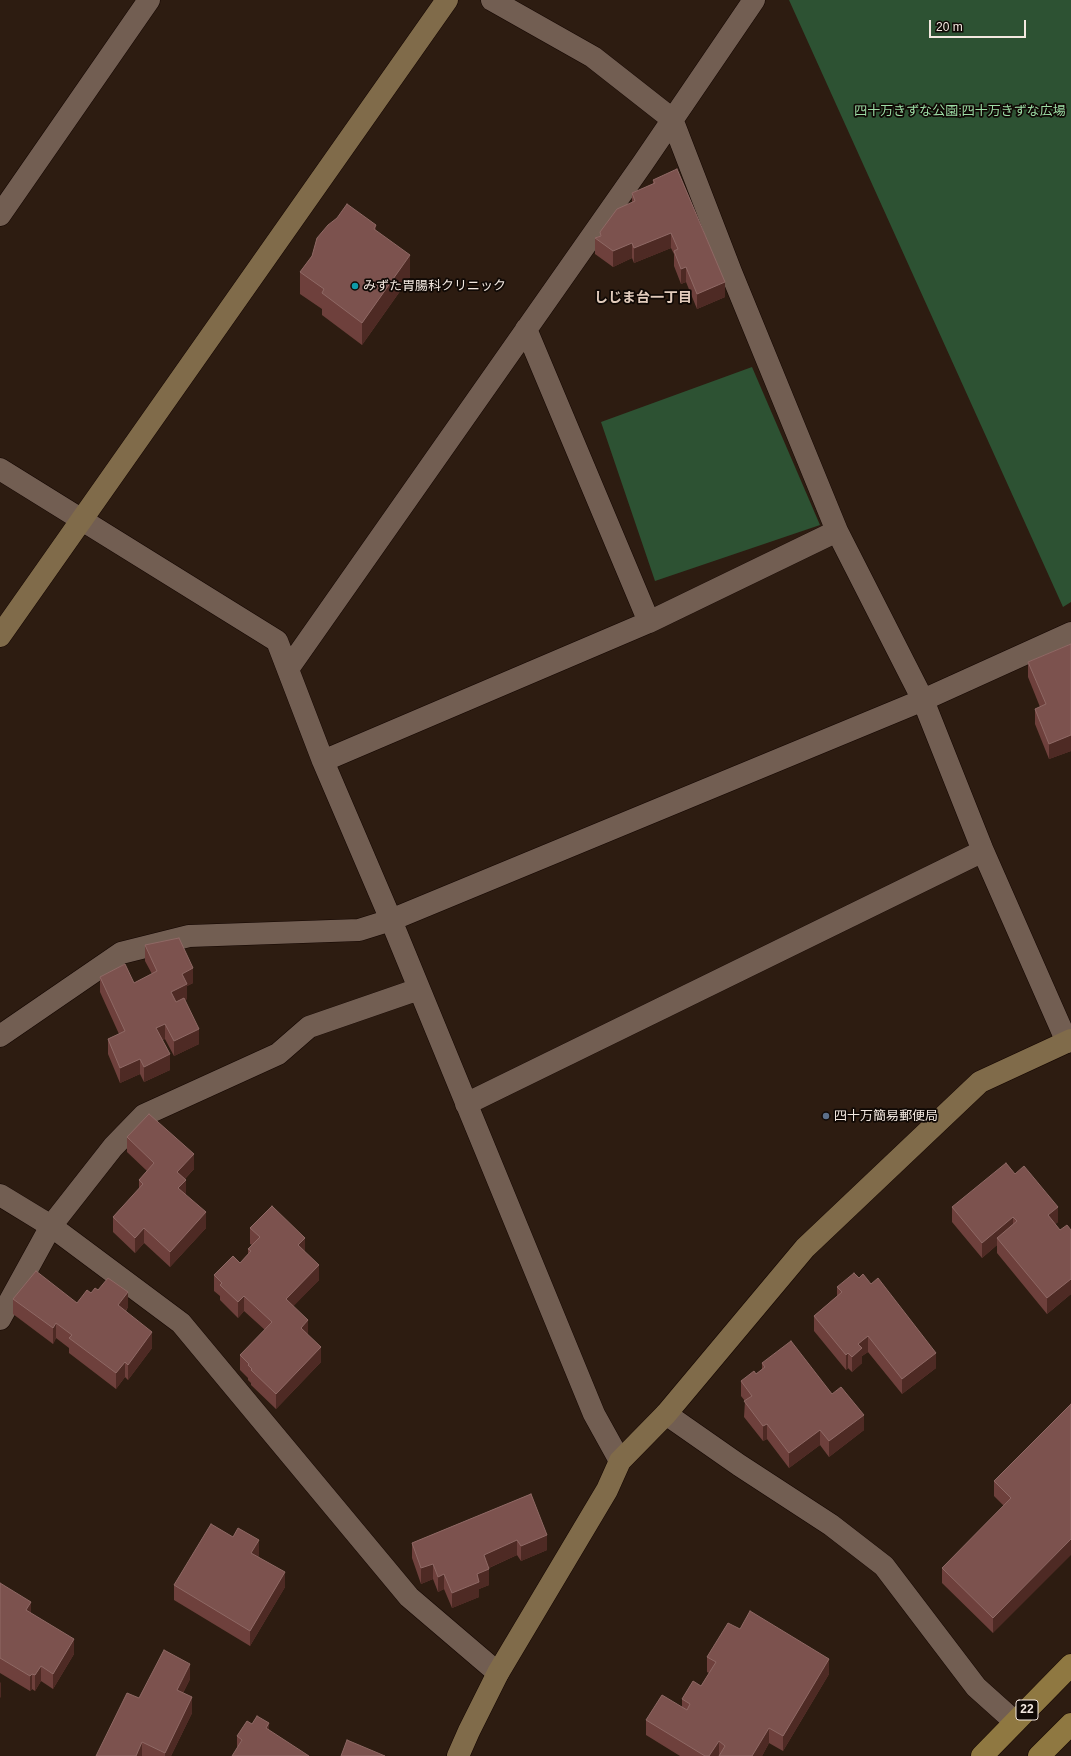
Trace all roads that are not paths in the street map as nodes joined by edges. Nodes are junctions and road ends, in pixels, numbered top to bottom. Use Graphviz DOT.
graph roads {
  1 [pos="149,0"];
  2 [pos="447,0"];
  3 [pos="492,0"];
  4 [pos="754,0"];
  5 [pos="672,119"];
  6 [pos="0,215"];
  7 [pos="526,329"];
  8 [pos="0,469"];
  9 [pos="82,521"];
  10 [pos="836,531"];
  11 [pos="648,622"];
  12 [pos="1071,633"];
  13 [pos="0,636"];
  14 [pos="288,669"];
  15 [pos="923,700"];
  16 [pos="323,762"];
  17 [pos="983,851"];
  18 [pos="391,920"];
  19 [pos="419,989"];
  20 [pos="0,1036"];
  21 [pos="1069,1041"];
  22 [pos="466,1104"];
  23 [pos="0,1195"];
  24 [pos="50,1226"];
  25 [pos="0,1319"];
  26 [pos="666,1414"];
  27 [pos="620,1461"];
  28 [pos="1071,1665"];
  29 [pos="498,1673"];
  30 [pos="1015,1722"];
  31 [pos="1071,1724"];
  32 [pos="458,1756"];
  33 [pos="982,1756"];
  34 [pos="1039,1756"];
  1 -- 6 [label="street"];
  2 -- 9 [label="street"];
  3 -- 5 [label="street"];
  4 -- 5 [label="street"];
  5 -- 7 [label="street"];
  5 -- 10 [label="street"];
  7 -- 11 [label="street"];
  7 -- 14 [label="street"];
  8 -- 9 [label="street"];
  9 -- 13 [label="street"];
  9 -- 14 [label="street"];
  10 -- 11 [label="street"];
  10 -- 15 [label="street"];
  11 -- 16 [label="street"];
  12 -- 15 [label="street"];
  14 -- 16 [label="street"];
  15 -- 17 [label="street"];
  15 -- 18 [label="street"];
  16 -- 18 [label="street"];
  17 -- 21 [label="street"];
  17 -- 22 [label="street"];
  18 -- 19 [label="street"];
  18 -- 20 [label="street"];
  19 -- 22 [label="street"];
  19 -- 24 [label="street"];
  21 -- 26 [label="street"];
  22 -- 27 [label="street"];
  23 -- 24 [label="street"];
  24 -- 25 [label="street"];
  24 -- 29 [label="street"];
  26 -- 27 [label="street"];
  26 -- 30 [label="street"];
  27 -- 29 [label="street"];
  28 -- 30 [label="main road, 22"];
  29 -- 32 [label="street"];
  30 -- 33 [label="main road, 22"];
  31 -- 34 [label="main road"];
}
